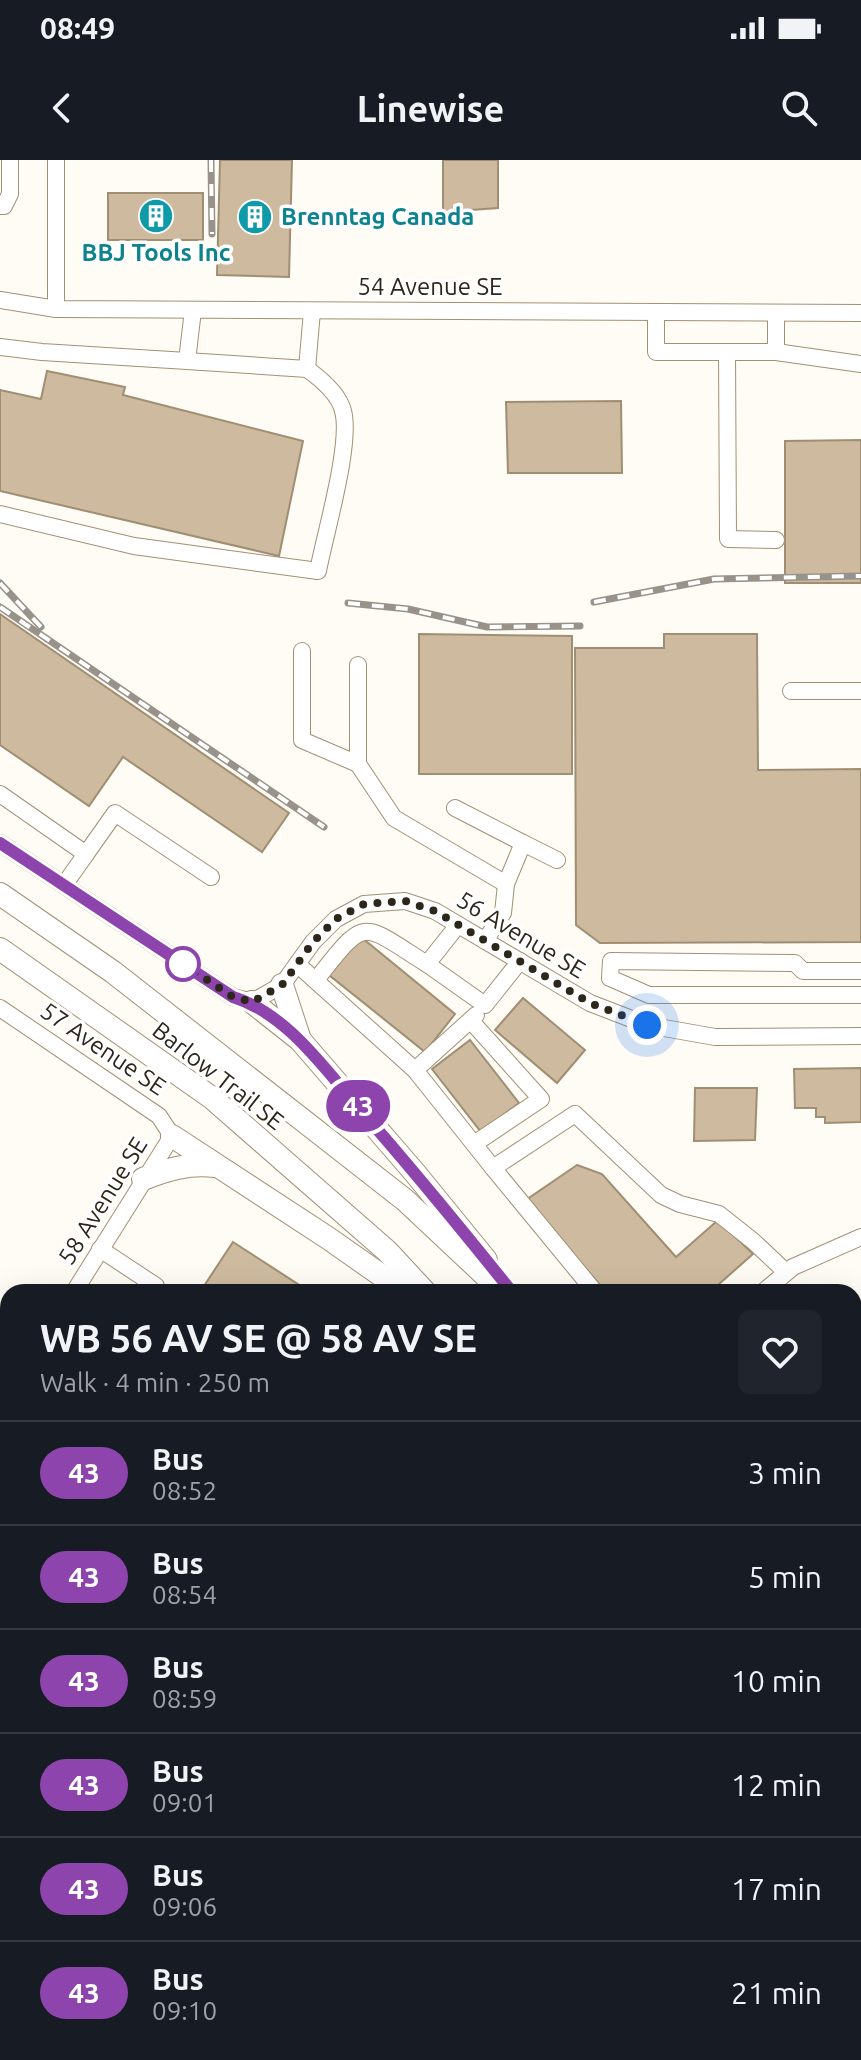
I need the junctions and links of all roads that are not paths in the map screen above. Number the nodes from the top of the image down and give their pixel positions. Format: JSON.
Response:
{"nodes":[{"id":1,"x":10,"y":160,"type":"edge"},
{"id":2,"x":56,"y":160,"type":"edge"},
{"id":3,"x":0,"y":206,"type":"edge"},
{"id":4,"x":0,"y":300,"type":"edge"},
{"id":5,"x":56,"y":309,"type":"junction"},
{"id":6,"x":193,"y":310,"type":"junction"},
{"id":7,"x":312,"y":311,"type":"junction"},
{"id":8,"x":656,"y":312,"type":"junction"},
{"id":9,"x":776,"y":313,"type":"junction"},
{"id":10,"x":861,"y":313,"type":"edge"},
{"id":11,"x":0,"y":347,"type":"edge"},
{"id":12,"x":727,"y":352,"type":"junction"},
{"id":13,"x":776,"y":352,"type":"junction"},
{"id":14,"x":187,"y":361,"type":"junction"},
{"id":15,"x":861,"y":364,"type":"edge"},
{"id":16,"x":307,"y":369,"type":"junction"},
{"id":17,"x":0,"y":514,"type":"edge"},
{"id":18,"x":776,"y":540,"type":"dead end"},
{"id":19,"x":302,"y":651,"type":"dead end"},
{"id":20,"x":358,"y":665,"type":"dead end"},
{"id":21,"x":791,"y":691,"type":"dead end"},
{"id":22,"x":861,"y":691,"type":"edge"},
{"id":23,"x":358,"y":764,"type":"junction"},
{"id":24,"x":0,"y":794,"type":"edge"},
{"id":25,"x":455,"y":808,"type":"dead end"},
{"id":26,"x":0,"y":843,"type":"edge"},
{"id":27,"x":523,"y":843,"type":"junction"},
{"id":28,"x":86,"y":854,"type":"junction"},
{"id":29,"x":557,"y":860,"type":"dead end"},
{"id":30,"x":211,"y":877,"type":"dead end"},
{"id":31,"x":506,"y":884,"type":"junction"},
{"id":32,"x":64,"y":885,"type":"junction"},
{"id":33,"x":0,"y":894,"type":"edge"},
{"id":34,"x":458,"y":925,"type":"junction"},
{"id":35,"x":485,"y":941,"type":"junction"},
{"id":36,"x":0,"y":949,"type":"edge"},
{"id":37,"x":520,"y":961,"type":"junction"},
{"id":38,"x":297,"y":964,"type":"junction"},
{"id":39,"x":427,"y":964,"type":"junction"},
{"id":40,"x":861,"y":971,"type":"edge"},
{"id":41,"x":316,"y":980,"type":"junction"},
{"id":42,"x":282,"y":985,"type":"junction"},
{"id":43,"x":861,"y":995,"type":"edge"},
{"id":44,"x":252,"y":1002,"type":"junction"},
{"id":45,"x":485,"y":1005,"type":"junction"},
{"id":46,"x":0,"y":1008,"type":"edge"},
{"id":47,"x":471,"y":1021,"type":"junction"},
{"id":48,"x":861,"y":1036,"type":"edge"},
{"id":49,"x":300,"y":1040,"type":"junction"},
{"id":50,"x":415,"y":1070,"type":"junction"},
{"id":51,"x":172,"y":1136,"type":"junction"},
{"id":52,"x":474,"y":1144,"type":"junction"},
{"id":53,"x":217,"y":1166,"type":"junction"},
{"id":54,"x":493,"y":1168,"type":"junction"},
{"id":55,"x":143,"y":1179,"type":"junction"},
{"id":56,"x":861,"y":1237,"type":"edge"},
{"id":57,"x":100,"y":1249,"type":"junction"},
{"id":58,"x":786,"y":1272,"type":"junction"},
{"id":59,"x":79,"y":1284,"type":"edge"},
{"id":60,"x":153,"y":1284,"type":"edge"},
{"id":61,"x":394,"y":1284,"type":"edge"},
{"id":62,"x":418,"y":1284,"type":"edge"},
{"id":63,"x":494,"y":1284,"type":"edge"},
{"id":64,"x":505,"y":1284,"type":"edge"},
{"id":65,"x":588,"y":1284,"type":"edge"},
{"id":66,"x":772,"y":1284,"type":"edge"}],
"edges":[{"from":1,"to":3,"type":"street"},
{"from":2,"to":5,"type":"street"},
{"from":4,"to":5,"type":"street","name":"54 Avenue SE"},
{"from":5,"to":6,"type":"street","name":"54 Avenue SE"},
{"from":6,"to":7,"type":"street","name":"54 Avenue SE"},
{"from":6,"to":14,"type":"street"},
{"from":7,"to":8,"type":"street","name":"54 Avenue SE"},
{"from":7,"to":16,"type":"street"},
{"from":8,"to":9,"type":"street","name":"54 Avenue SE"},
{"from":8,"to":12,"type":"street"},
{"from":9,"to":10,"type":"street","name":"54 Avenue SE"},
{"from":9,"to":13,"type":"street"},
{"from":11,"to":14,"type":"street"},
{"from":12,"to":13,"type":"street"},
{"from":12,"to":18,"type":"street"},
{"from":13,"to":15,"type":"street"},
{"from":14,"to":16,"type":"street"},
{"from":16,"to":17,"type":"street"},
{"from":19,"to":23,"type":"street"},
{"from":20,"to":23,"type":"street"},
{"from":21,"to":22,"type":"street"},
{"from":23,"to":31,"type":"street"},
{"from":24,"to":28,"type":"street"},
{"from":25,"to":27,"type":"street"},
{"from":26,"to":32,"type":"street"},
{"from":27,"to":29,"type":"street"},
{"from":27,"to":31,"type":"street"},
{"from":28,"to":30,"type":"street"},
{"from":28,"to":32,"type":"street"},
{"from":31,"to":35,"type":"street"},
{"from":32,"to":44,"type":"street"},
{"from":33,"to":63,"type":"main road","name":"Barlow Trail SE"},
{"from":34,"to":35,"type":"street","name":"56 Avenue SE"},
{"from":34,"to":38,"type":"street","name":"56 Avenue SE"},
{"from":34,"to":39,"type":"street"},
{"from":35,"to":37,"type":"street","name":"56 Avenue SE"},
{"from":36,"to":62,"type":"main road","name":"Barlow Trail SE"},
{"from":37,"to":45,"type":"street"},
{"from":37,"to":48,"type":"street","name":"56 Avenue SE"},
{"from":38,"to":41,"type":"street"},
{"from":38,"to":42,"type":"street","name":"56 Avenue SE"},
{"from":39,"to":41,"type":"street"},
{"from":39,"to":45,"type":"street"},
{"from":40,"to":43,"type":"street"},
{"from":41,"to":50,"type":"street"},
{"from":42,"to":44,"type":"street","name":"56 Avenue SE"},
{"from":42,"to":49,"type":"main road"},
{"from":44,"to":49,"type":"main road"},
{"from":45,"to":47,"type":"street"},
{"from":46,"to":51,"type":"street","name":"57 Avenue SE"},
{"from":47,"to":50,"type":"street"},
{"from":47,"to":52,"type":"street"},
{"from":49,"to":64,"type":"main road"},
{"from":50,"to":52,"type":"street"},
{"from":51,"to":53,"type":"main road"},
{"from":51,"to":55,"type":"street","name":"58 Avenue SE"},
{"from":52,"to":54,"type":"street"},
{"from":53,"to":55,"type":"main road"},
{"from":53,"to":61,"type":"main road"},
{"from":54,"to":58,"type":"street"},
{"from":54,"to":65,"type":"street"},
{"from":55,"to":57,"type":"street","name":"58 Avenue SE"},
{"from":56,"to":58,"type":"street"},
{"from":57,"to":59,"type":"street","name":"58 Avenue SE"},
{"from":57,"to":60,"type":"street"},
{"from":58,"to":66,"type":"street"}]}
